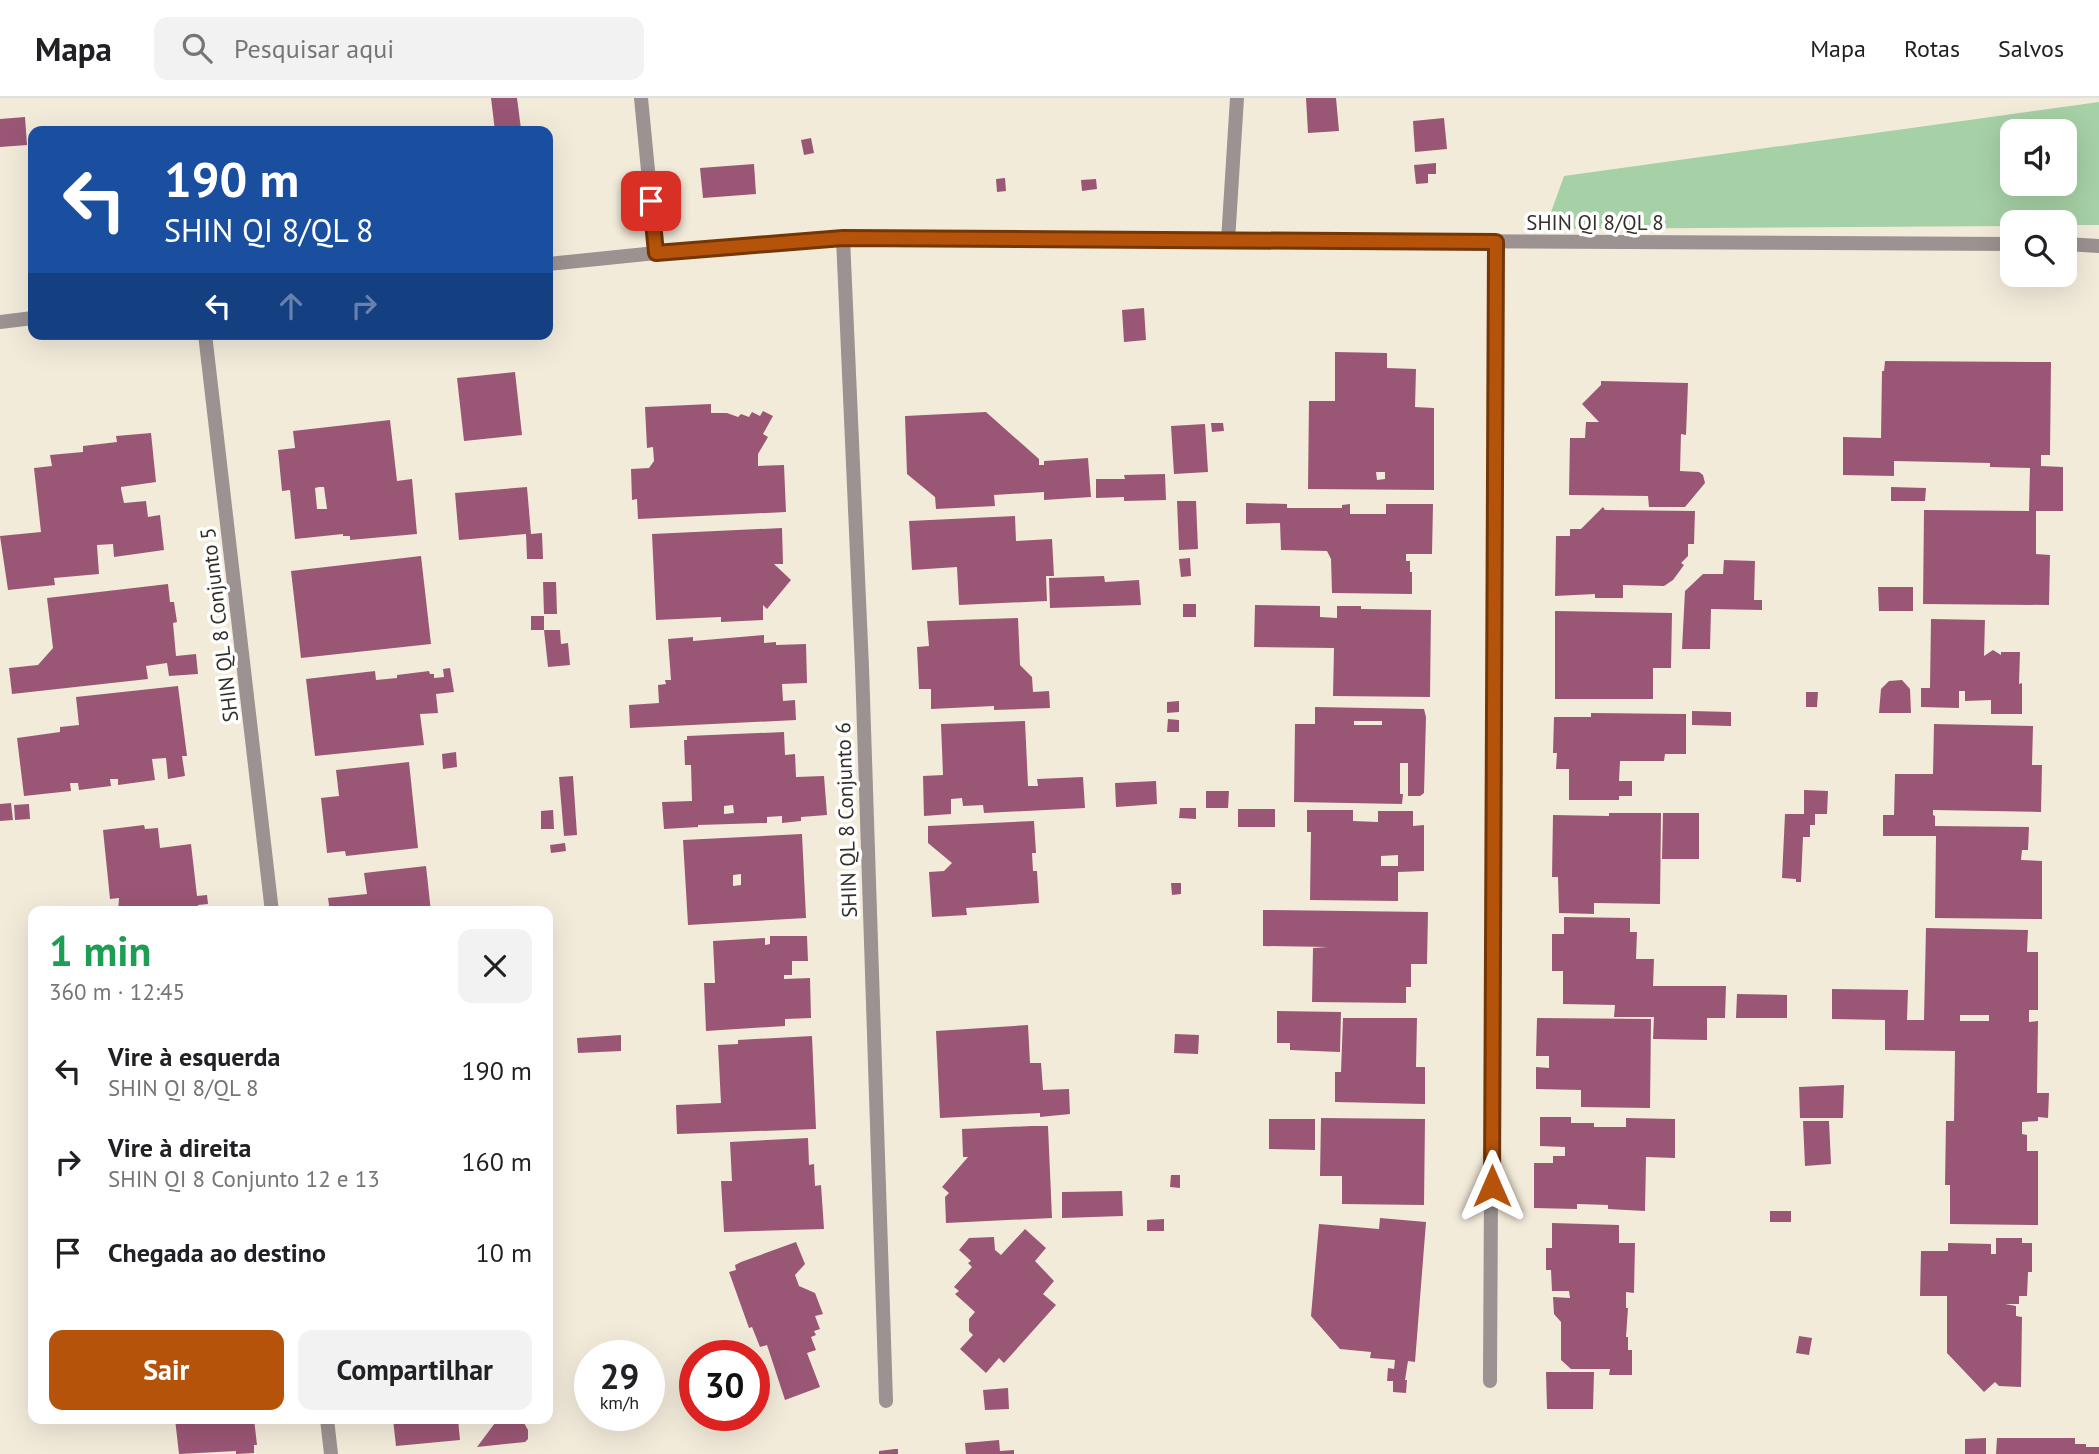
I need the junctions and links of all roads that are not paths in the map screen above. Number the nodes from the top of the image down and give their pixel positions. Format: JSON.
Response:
{"nodes":[{"id":1,"x":641,"y":98,"type":"edge"},
{"id":2,"x":1237,"y":98,"type":"edge"},
{"id":3,"x":843,"y":238,"type":"junction"},
{"id":4,"x":1228,"y":241,"type":"junction"},
{"id":5,"x":1496,"y":242,"type":"junction"},
{"id":6,"x":2000,"y":244,"type":"edge"},
{"id":7,"x":2077,"y":245,"type":"edge"},
{"id":8,"x":2099,"y":246,"type":"edge"},
{"id":9,"x":656,"y":253,"type":"junction"},
{"id":10,"x":553,"y":263,"type":"edge"},
{"id":11,"x":28,"y":319,"type":"edge"},
{"id":12,"x":0,"y":322,"type":"edge"},
{"id":13,"x":206,"y":340,"type":"edge"},
{"id":14,"x":271,"y":906,"type":"edge"},
{"id":15,"x":1490,"y":1381,"type":"dead end"},
{"id":16,"x":886,"y":1401,"type":"dead end"},
{"id":17,"x":328,"y":1424,"type":"edge"},
{"id":18,"x":331,"y":1454,"type":"edge"}],
"edges":[{"from":1,"to":9,"type":"street"},
{"from":2,"to":4,"type":"street"},
{"from":3,"to":4,"type":"street","name":"SHIN QI 8/QL 8"},
{"from":3,"to":9,"type":"street","name":"SHIN QI 8/QL 8"},
{"from":3,"to":16,"type":"street","name":"SHIN QL 8 Conjunto 6"},
{"from":4,"to":5,"type":"street","name":"SHIN QI 8/QL 8"},
{"from":5,"to":6,"type":"street","name":"SHIN QI 8/QL 8"},
{"from":5,"to":15,"type":"street"},
{"from":7,"to":8,"type":"street"},
{"from":9,"to":10,"type":"street","name":"SHIN QI 8/QL 8"},
{"from":11,"to":12,"type":"street"},
{"from":13,"to":14,"type":"street","name":"SHIN QL 8 Conjunto 5"},
{"from":17,"to":18,"type":"street"}]}
